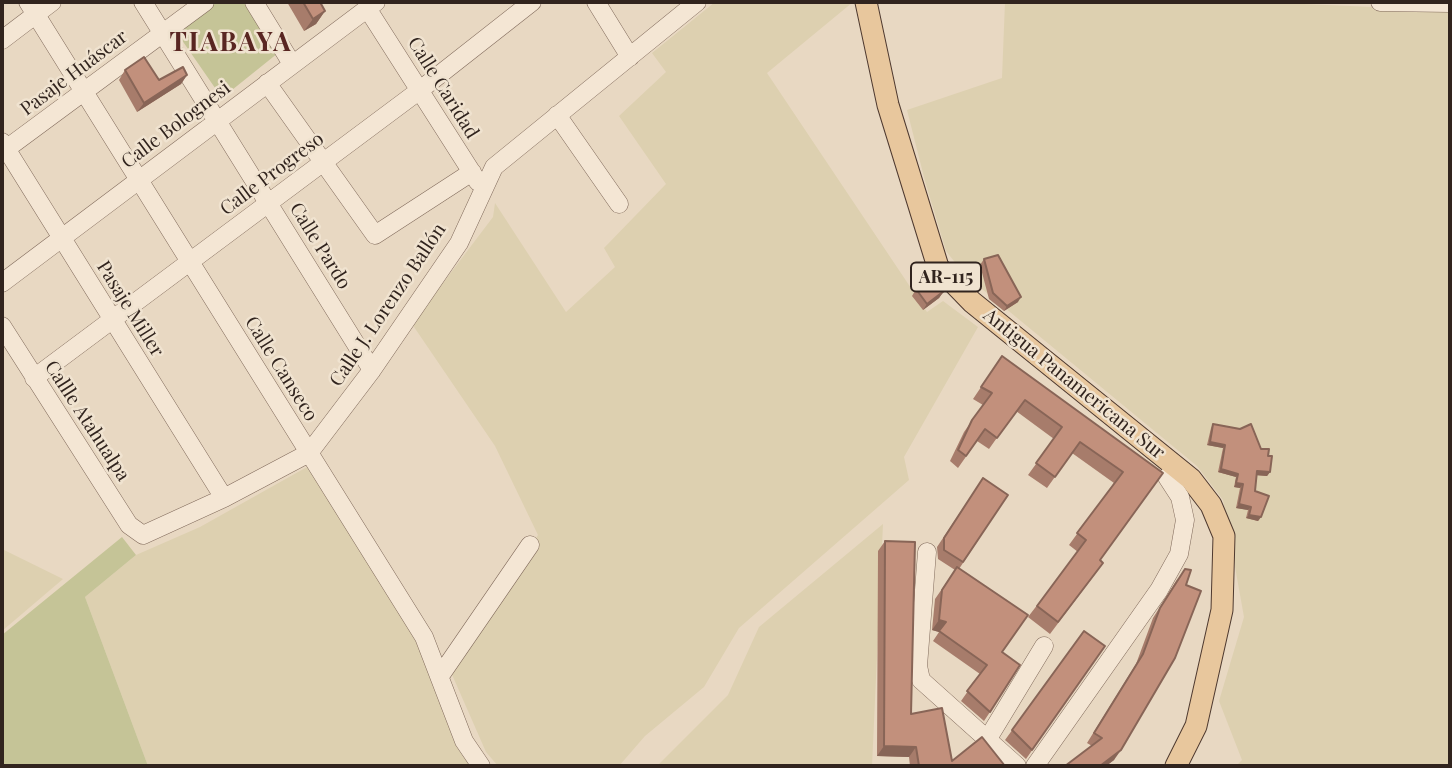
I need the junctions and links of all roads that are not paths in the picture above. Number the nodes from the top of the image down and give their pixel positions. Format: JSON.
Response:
{"nodes":[{"id":1,"x":52,"y":2,"type":"edge"},
{"id":2,"x":142,"y":2,"type":"edge"},
{"id":3,"x":205,"y":2,"type":"edge"},
{"id":4,"x":254,"y":2,"type":"edge"},
{"id":5,"x":532,"y":2,"type":"edge"},
{"id":6,"x":596,"y":2,"type":"edge"},
{"id":7,"x":697,"y":2,"type":"edge"},
{"id":8,"x":866,"y":2,"type":"edge"},
{"id":9,"x":1384,"y":2,"type":"edge"},
{"id":10,"x":1450,"y":3,"type":"edge"},
{"id":11,"x":372,"y":5,"type":"edge"},
{"id":12,"x":32,"y":8,"type":"edge"},
{"id":13,"x":162,"y":33,"type":"junction"},
{"id":14,"x":2,"y":40,"type":"edge"},
{"id":15,"x":630,"y":57,"type":"junction"},
{"id":16,"x":292,"y":64,"type":"junction"},
{"id":17,"x":267,"y":83,"type":"junction"},
{"id":18,"x":420,"y":90,"type":"junction"},
{"id":19,"x":84,"y":92,"type":"junction"},
{"id":20,"x":557,"y":116,"type":"junction"},
{"id":21,"x":217,"y":121,"type":"junction"},
{"id":22,"x":3,"y":148,"type":"edge"},
{"id":23,"x":323,"y":162,"type":"junction"},
{"id":24,"x":472,"y":172,"type":"junction"},
{"id":25,"x":138,"y":180,"type":"junction"},
{"id":26,"x":483,"y":190,"type":"junction"},
{"id":27,"x":268,"y":203,"type":"junction"},
{"id":28,"x":619,"y":204,"type":"dead end"},
{"id":29,"x":61,"y":238,"type":"junction"},
{"id":30,"x":190,"y":262,"type":"junction"},
{"id":31,"x":2,"y":283,"type":"edge"},
{"id":32,"x":112,"y":319,"type":"junction"},
{"id":33,"x":2,"y":326,"type":"edge"},
{"id":34,"x":372,"y":370,"type":"junction"},
{"id":35,"x":34,"y":378,"type":"junction"},
{"id":36,"x":309,"y":453,"type":"junction"},
{"id":37,"x":1167,"y":477,"type":"dead end"},
{"id":38,"x":223,"y":498,"type":"junction"},
{"id":39,"x":143,"y":535,"type":"joint"},
{"id":40,"x":530,"y":545,"type":"dead end"},
{"id":41,"x":927,"y":552,"type":"dead end"},
{"id":42,"x":1044,"y":646,"type":"dead end"},
{"id":43,"x":440,"y":676,"type":"junction"},
{"id":44,"x":987,"y":740,"type":"junction"},
{"id":45,"x":481,"y":766,"type":"edge"},
{"id":46,"x":1017,"y":766,"type":"edge"},
{"id":47,"x":1035,"y":766,"type":"edge"},
{"id":48,"x":1175,"y":766,"type":"edge"}],
"edges":[{"from":1,"to":12,"type":"street"},
{"from":2,"to":13,"type":"street","name":"Calle Pardo"},
{"from":3,"to":13,"type":"street","name":"Pasaje Huáscar"},
{"from":4,"to":16,"type":"street"},
{"from":5,"to":18,"type":"street","name":"Calle Progreso"},
{"from":6,"to":15,"type":"street"},
{"from":7,"to":15,"type":"street","name":"Calle J. Lorenzo Ballón"},
{"from":8,"to":48,"type":"main road","name":"Antigua Panamericana Sur","number":"AR-115"},
{"from":9,"to":10,"type":"street"},
{"from":11,"to":16,"type":"street","name":"Calle Bolognesi"},
{"from":11,"to":18,"type":"street","name":"Calle Caridad"},
{"from":12,"to":14,"type":"street"},
{"from":12,"to":19,"type":"street","name":"Calle Canseco"},
{"from":13,"to":19,"type":"street","name":"Pasaje Huáscar"},
{"from":13,"to":21,"type":"street","name":"Calle Pardo"},
{"from":15,"to":20,"type":"street","name":"Calle J. Lorenzo Ballón"},
{"from":16,"to":17,"type":"street","name":"Calle Bolognesi"},
{"from":17,"to":21,"type":"street","name":"Calle Bolognesi"},
{"from":17,"to":23,"type":"street"},
{"from":18,"to":23,"type":"street","name":"Calle Progreso"},
{"from":18,"to":24,"type":"street","name":"Calle Caridad"},
{"from":19,"to":22,"type":"street","name":"Pasaje Huáscar"},
{"from":19,"to":25,"type":"street","name":"Calle Canseco"},
{"from":20,"to":26,"type":"street","name":"Calle J. Lorenzo Ballón"},
{"from":20,"to":28,"type":"street"},
{"from":21,"to":25,"type":"street","name":"Calle Bolognesi"},
{"from":21,"to":27,"type":"street","name":"Calle Pardo"},
{"from":22,"to":29,"type":"street","name":"Pasaje Miller"},
{"from":23,"to":24,"type":"street"},
{"from":23,"to":27,"type":"street","name":"Calle Progreso"},
{"from":24,"to":26,"type":"street","name":"Calle Caridad"},
{"from":25,"to":29,"type":"street","name":"Calle Bolognesi"},
{"from":25,"to":30,"type":"street","name":"Calle Canseco"},
{"from":26,"to":34,"type":"street","name":"Calle J. Lorenzo Ballón"},
{"from":27,"to":30,"type":"street","name":"Calle Progreso"},
{"from":27,"to":34,"type":"street","name":"Calle Pardo"},
{"from":29,"to":31,"type":"street","name":"Calle Bolognesi"},
{"from":29,"to":32,"type":"street","name":"Pasaje Miller"},
{"from":30,"to":32,"type":"street","name":"Calle Progreso"},
{"from":30,"to":36,"type":"street","name":"Calle Canseco"},
{"from":32,"to":35,"type":"street","name":"Calle Progreso"},
{"from":32,"to":38,"type":"street","name":"Pasaje Miller"},
{"from":33,"to":35,"type":"street","name":"Callle Atahualpa"},
{"from":34,"to":36,"type":"street","name":"Calle J. Lorenzo Ballón"},
{"from":35,"to":39,"type":"street","name":"Callle Atahualpa"},
{"from":36,"to":38,"type":"street","name":"Calle J. Lorenzo Ballón"},
{"from":36,"to":43,"type":"street","name":"Calle Canseco"},
{"from":37,"to":47,"type":"street"},
{"from":38,"to":39,"type":"street","name":"Calle J. Lorenzo Ballón"},
{"from":40,"to":43,"type":"street"},
{"from":41,"to":44,"type":"street"},
{"from":42,"to":44,"type":"street"},
{"from":43,"to":45,"type":"street","name":"Calle Canseco"},
{"from":44,"to":46,"type":"street"}]}
